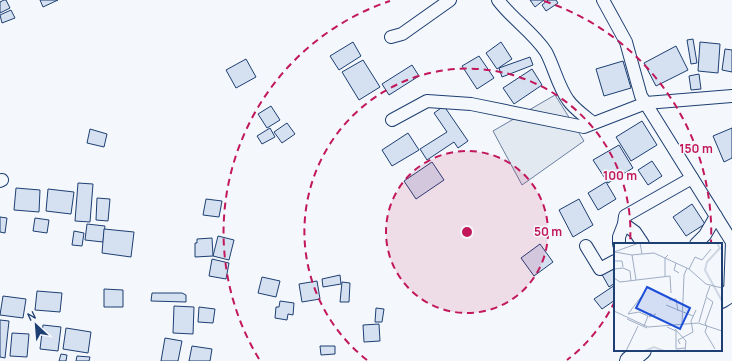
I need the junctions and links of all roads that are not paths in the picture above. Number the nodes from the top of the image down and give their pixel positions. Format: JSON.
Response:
{"nodes":[{"id":1,"x":450,"y":0,"type":"edge"},
{"id":2,"x":498,"y":0,"type":"edge"},
{"id":3,"x":604,"y":0,"type":"edge"},
{"id":4,"x":391,"y":37,"type":"dead end"},
{"id":5,"x":732,"y":96,"type":"edge"},
{"id":6,"x":646,"y":103,"type":"junction"},
{"id":7,"x":392,"y":120,"type":"dead end"},
{"id":8,"x":593,"y":124,"type":"junction"},
{"id":9,"x":692,"y":178,"type":"junction"},
{"id":10,"x":716,"y":216,"type":"junction"},
{"id":11,"x":624,"y":224,"type":"junction"},
{"id":12,"x":619,"y":243,"type":"edge"},
{"id":13,"x":641,"y":243,"type":"edge"},
{"id":14,"x":697,"y":243,"type":"edge"},
{"id":15,"x":586,"y":246,"type":"dead end"},
{"id":16,"x":614,"y":262,"type":"edge"},
{"id":17,"x":728,"y":295,"type":"edge"},
{"id":18,"x":641,"y":351,"type":"edge"},
{"id":19,"x":629,"y":361,"type":"edge"}],
"edges":[{"from":1,"to":4,"type":"street"},
{"from":2,"to":8,"type":"street"},
{"from":3,"to":6,"type":"street"},
{"from":5,"to":6,"type":"street"},
{"from":6,"to":8,"type":"street"},
{"from":6,"to":9,"type":"street"},
{"from":7,"to":8,"type":"street"},
{"from":9,"to":10,"type":"street"},
{"from":9,"to":11,"type":"street"},
{"from":10,"to":14,"type":"street"},
{"from":10,"to":17,"type":"street"},
{"from":11,"to":12,"type":"street"},
{"from":11,"to":13,"type":"street"},
{"from":15,"to":16,"type":"street"},
{"from":18,"to":19,"type":"highway"}]}
